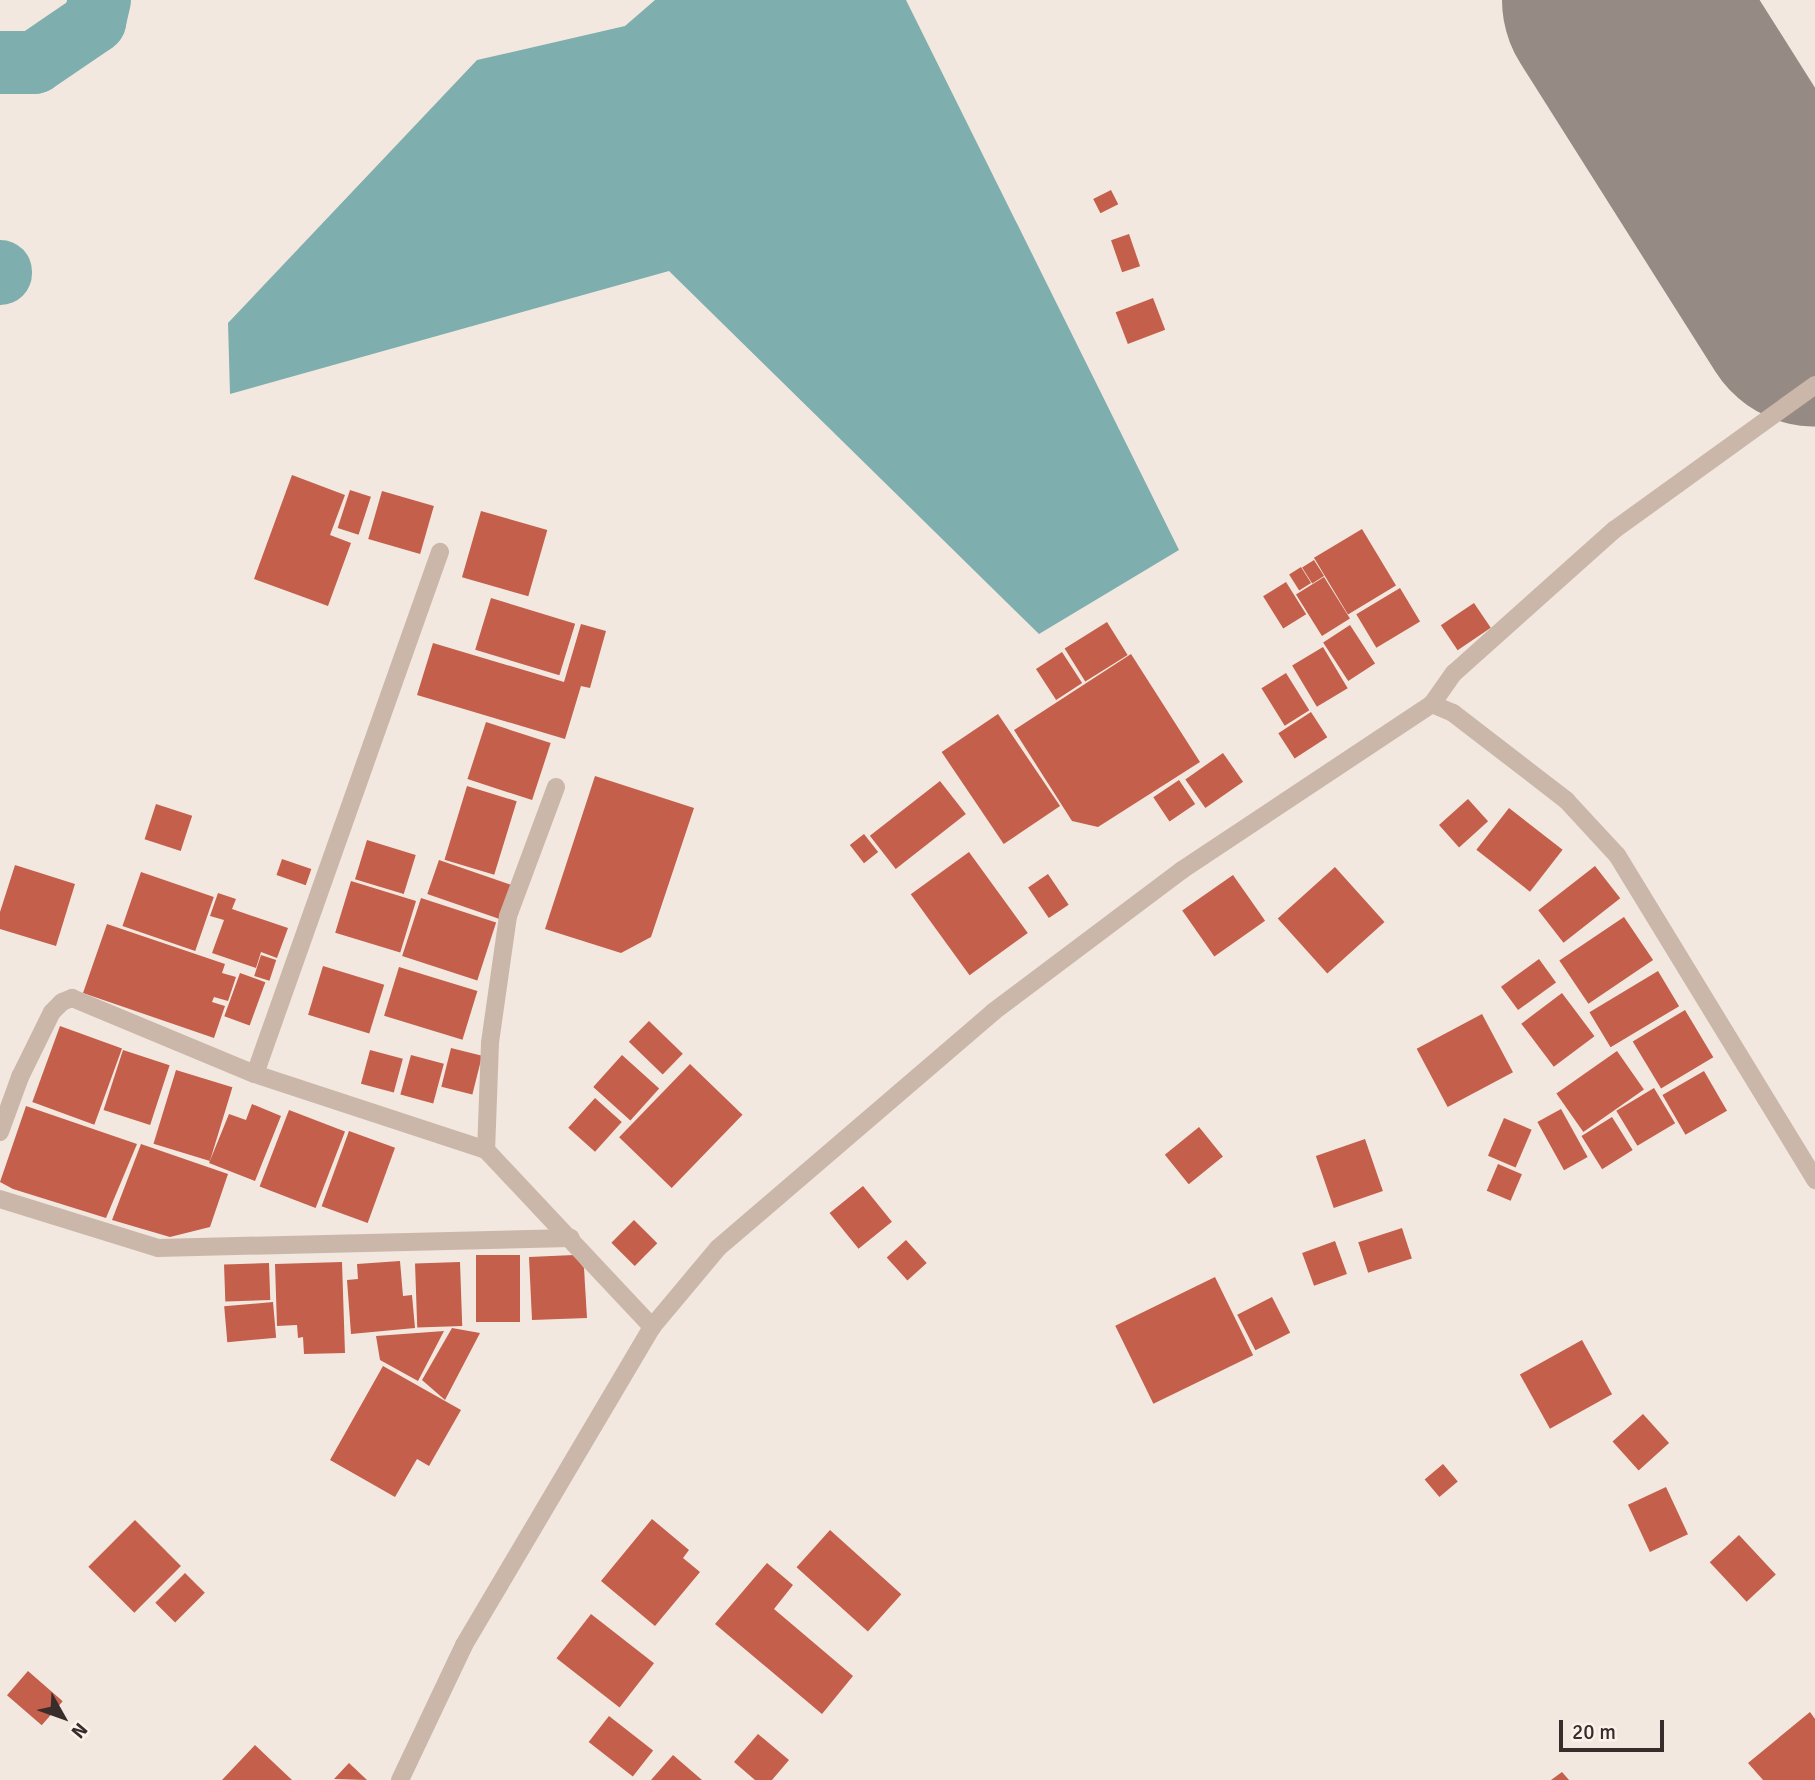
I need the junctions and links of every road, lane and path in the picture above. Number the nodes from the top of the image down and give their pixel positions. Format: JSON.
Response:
{"nodes":[{"id":1,"x":1815,"y":385,"type":"edge"},
{"id":2,"x":440,"y":552,"type":"dead end"},
{"id":3,"x":1432,"y":704,"type":"junction"},
{"id":4,"x":556,"y":787,"type":"dead end"},
{"id":5,"x":256,"y":1074,"type":"junction"},
{"id":6,"x":0,"y":1132,"type":"edge"},
{"id":7,"x":486,"y":1150,"type":"junction"},
{"id":8,"x":1815,"y":1180,"type":"edge"},
{"id":9,"x":0,"y":1199,"type":"edge"},
{"id":10,"x":571,"y":1238,"type":"junction"},
{"id":11,"x":652,"y":1328,"type":"junction"},
{"id":12,"x":400,"y":1780,"type":"edge"}],
"edges":[{"from":1,"to":3,"type":"street"},
{"from":2,"to":5,"type":"street"},
{"from":3,"to":8,"type":"street"},
{"from":3,"to":11,"type":"street"},
{"from":4,"to":7,"type":"street"},
{"from":5,"to":6,"type":"street"},
{"from":5,"to":7,"type":"street"},
{"from":7,"to":10,"type":"street"},
{"from":9,"to":10,"type":"street"},
{"from":10,"to":11,"type":"street"},
{"from":11,"to":12,"type":"street"}]}
